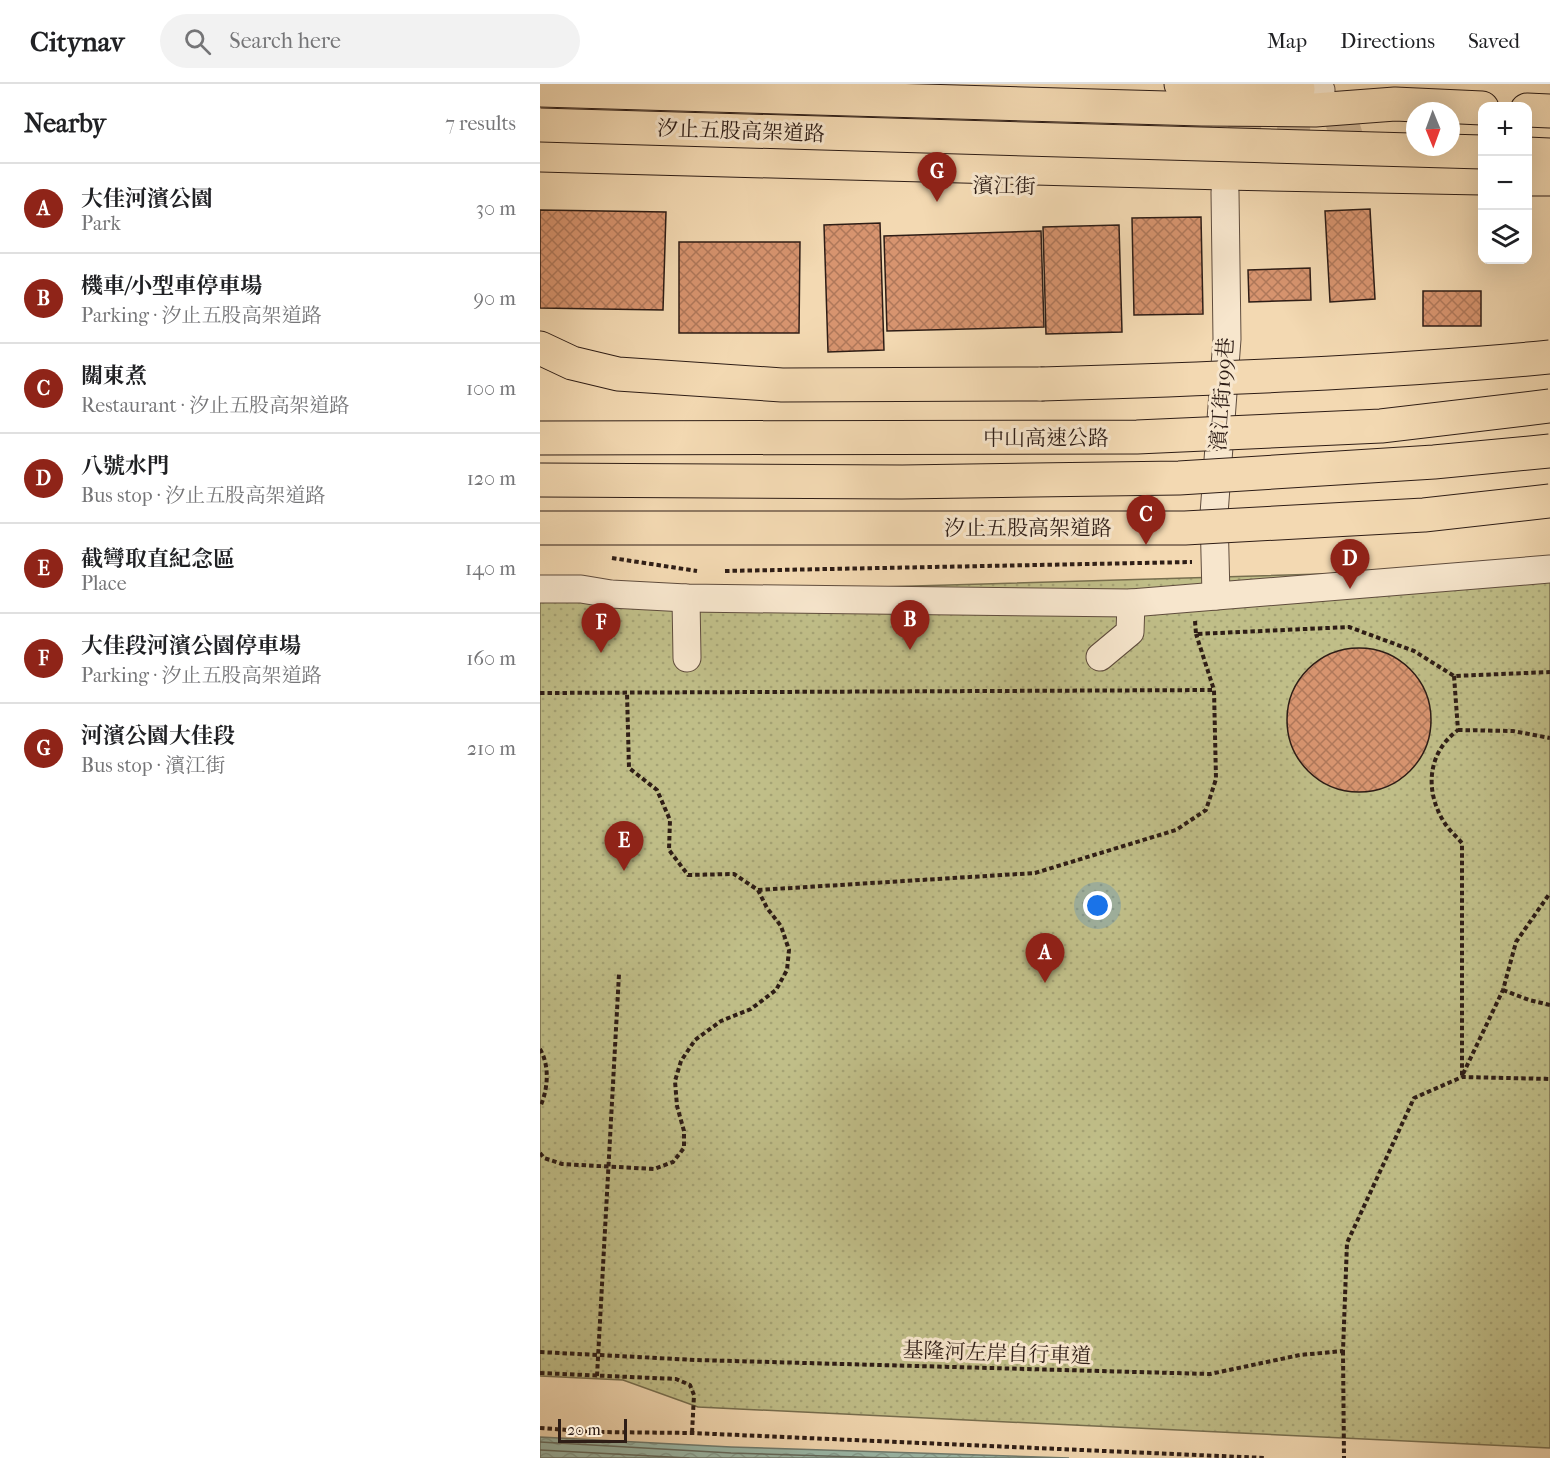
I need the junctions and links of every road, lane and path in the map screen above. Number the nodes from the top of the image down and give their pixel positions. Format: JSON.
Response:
{"nodes":[{"id":1,"x":1181,"y":84,"type":"edge"},
{"id":2,"x":1319,"y":87,"type":"edge"},
{"id":3,"x":540,"y":90,"type":"edge"},
{"id":4,"x":1395,"y":104,"type":"junction"},
{"id":5,"x":1478,"y":108,"type":"edge"},
{"id":6,"x":1532,"y":110,"type":"edge"},
{"id":7,"x":1550,"y":111,"type":"edge"},
{"id":8,"x":540,"y":125,"type":"edge"},
{"id":9,"x":1478,"y":152,"type":"edge"},
{"id":10,"x":1532,"y":154,"type":"edge"},
{"id":11,"x":540,"y":155,"type":"edge"},
{"id":12,"x":1550,"y":155,"type":"edge"},
{"id":13,"x":540,"y":174,"type":"edge"},
{"id":14,"x":1322,"y":175,"type":"junction"},
{"id":15,"x":1478,"y":178,"type":"edge"},
{"id":16,"x":1532,"y":179,"type":"edge"},
{"id":17,"x":1550,"y":179,"type":"edge"},
{"id":18,"x":1225,"y":192,"type":"junction"},
{"id":19,"x":540,"y":348,"type":"edge"},
{"id":20,"x":1550,"y":357,"type":"edge"},
{"id":21,"x":1550,"y":406,"type":"edge"},
{"id":22,"x":540,"y":438,"type":"edge"},
{"id":23,"x":1550,"y":451,"type":"edge"},
{"id":24,"x":540,"y":480,"type":"edge"},
{"id":25,"x":1550,"y":501,"type":"edge"},
{"id":26,"x":540,"y":528,"type":"edge"},
{"id":27,"x":1550,"y":569,"type":"edge"},
{"id":28,"x":540,"y":589,"type":"edge"},
{"id":29,"x":1206,"y":597,"type":"junction"},
{"id":30,"x":686,"y":598,"type":"junction"},
{"id":31,"x":1131,"y":603,"type":"junction"},
{"id":32,"x":1196,"y":634,"type":"junction"},
{"id":33,"x":1100,"y":657,"type":"dead end"},
{"id":34,"x":687,"y":658,"type":"dead end"},
{"id":35,"x":1550,"y":672,"type":"edge"},
{"id":36,"x":1454,"y":676,"type":"junction"},
{"id":37,"x":1214,"y":690,"type":"junction"},
{"id":38,"x":540,"y":693,"type":"edge"},
{"id":39,"x":627,"y":693,"type":"junction"},
{"id":40,"x":1458,"y":730,"type":"junction"},
{"id":41,"x":1550,"y":738,"type":"edge"},
{"id":42,"x":758,"y":890,"type":"junction"},
{"id":43,"x":1550,"y":893,"type":"edge"},
{"id":44,"x":619,"y":974,"type":"dead end"},
{"id":45,"x":1503,"y":990,"type":"junction"},
{"id":46,"x":1550,"y":1005,"type":"edge"},
{"id":47,"x":540,"y":1049,"type":"edge"},
{"id":48,"x":1462,"y":1077,"type":"junction"},
{"id":49,"x":1550,"y":1079,"type":"edge"},
{"id":50,"x":540,"y":1107,"type":"edge"},
{"id":51,"x":540,"y":1153,"type":"edge"},
{"id":52,"x":608,"y":1167,"type":"junction"},
{"id":53,"x":1343,"y":1351,"type":"junction"},
{"id":54,"x":540,"y":1352,"type":"edge"},
{"id":55,"x":598,"y":1355,"type":"junction"},
{"id":56,"x":540,"y":1373,"type":"edge"},
{"id":57,"x":597,"y":1376,"type":"junction"},
{"id":58,"x":540,"y":1428,"type":"edge"},
{"id":59,"x":692,"y":1433,"type":"junction"},
{"id":60,"x":1264,"y":1458,"type":"edge"},
{"id":61,"x":1344,"y":1458,"type":"edge"}],
"edges":[{"from":1,"to":2,"type":"main road"},
{"from":2,"to":4,"type":"main road"},
{"from":3,"to":4,"type":"main road"},
{"from":4,"to":5,"type":"main road"},
{"from":6,"to":7,"type":"main road"},
{"from":8,"to":9,"type":"main road","name":"汐止五股高架道路","bridge":true},
{"from":10,"to":12,"type":"main road"},
{"from":11,"to":14,"type":"main road","name":"濱江街"},
{"from":13,"to":18,"type":"main road","name":"濱江街"},
{"from":14,"to":15,"type":"main road","name":"濱江街"},
{"from":14,"to":18,"type":"main road","name":"濱江街"},
{"from":16,"to":17,"type":"main road"},
{"from":18,"to":29,"type":"lane","name":"濱江街199巷"},
{"from":19,"to":20,"type":"main road","bridge":true},
{"from":21,"to":22,"type":"main road","name":"中山高速公路","bridge":true},
{"from":23,"to":24,"type":"main road","name":"中山高速公路","bridge":true},
{"from":25,"to":26,"type":"main road","name":"汐止五股高架道路","bridge":true},
{"from":27,"to":29,"type":"lane"},
{"from":28,"to":30,"type":"lane"},
{"from":29,"to":31,"type":"lane"},
{"from":29,"to":32,"type":"path"},
{"from":30,"to":31,"type":"lane"},
{"from":30,"to":34,"type":"lane"},
{"from":31,"to":33,"type":"lane"},
{"from":32,"to":36,"type":"path"},
{"from":32,"to":37,"type":"path"},
{"from":35,"to":36,"type":"path"},
{"from":36,"to":40,"type":"path"},
{"from":37,"to":39,"type":"path"},
{"from":37,"to":42,"type":"path"},
{"from":38,"to":39,"type":"path"},
{"from":39,"to":42,"type":"path"},
{"from":40,"to":41,"type":"path"},
{"from":40,"to":48,"type":"path"},
{"from":42,"to":52,"type":"path"},
{"from":43,"to":45,"type":"path"},
{"from":44,"to":52,"type":"path"},
{"from":45,"to":46,"type":"path"},
{"from":45,"to":48,"type":"path"},
{"from":47,"to":50,"type":"path"},
{"from":48,"to":49,"type":"path"},
{"from":48,"to":53,"type":"path"},
{"from":51,"to":52,"type":"path"},
{"from":52,"to":55,"type":"path"},
{"from":53,"to":55,"type":"path","name":"基隆河左岸自行車道"},
{"from":53,"to":61,"type":"path"},
{"from":54,"to":55,"type":"path","name":"基隆河左岸自行車道"},
{"from":55,"to":57,"type":"path"},
{"from":56,"to":57,"type":"path"},
{"from":57,"to":59,"type":"path"},
{"from":58,"to":59,"type":"path"},
{"from":59,"to":60,"type":"path"}]}
